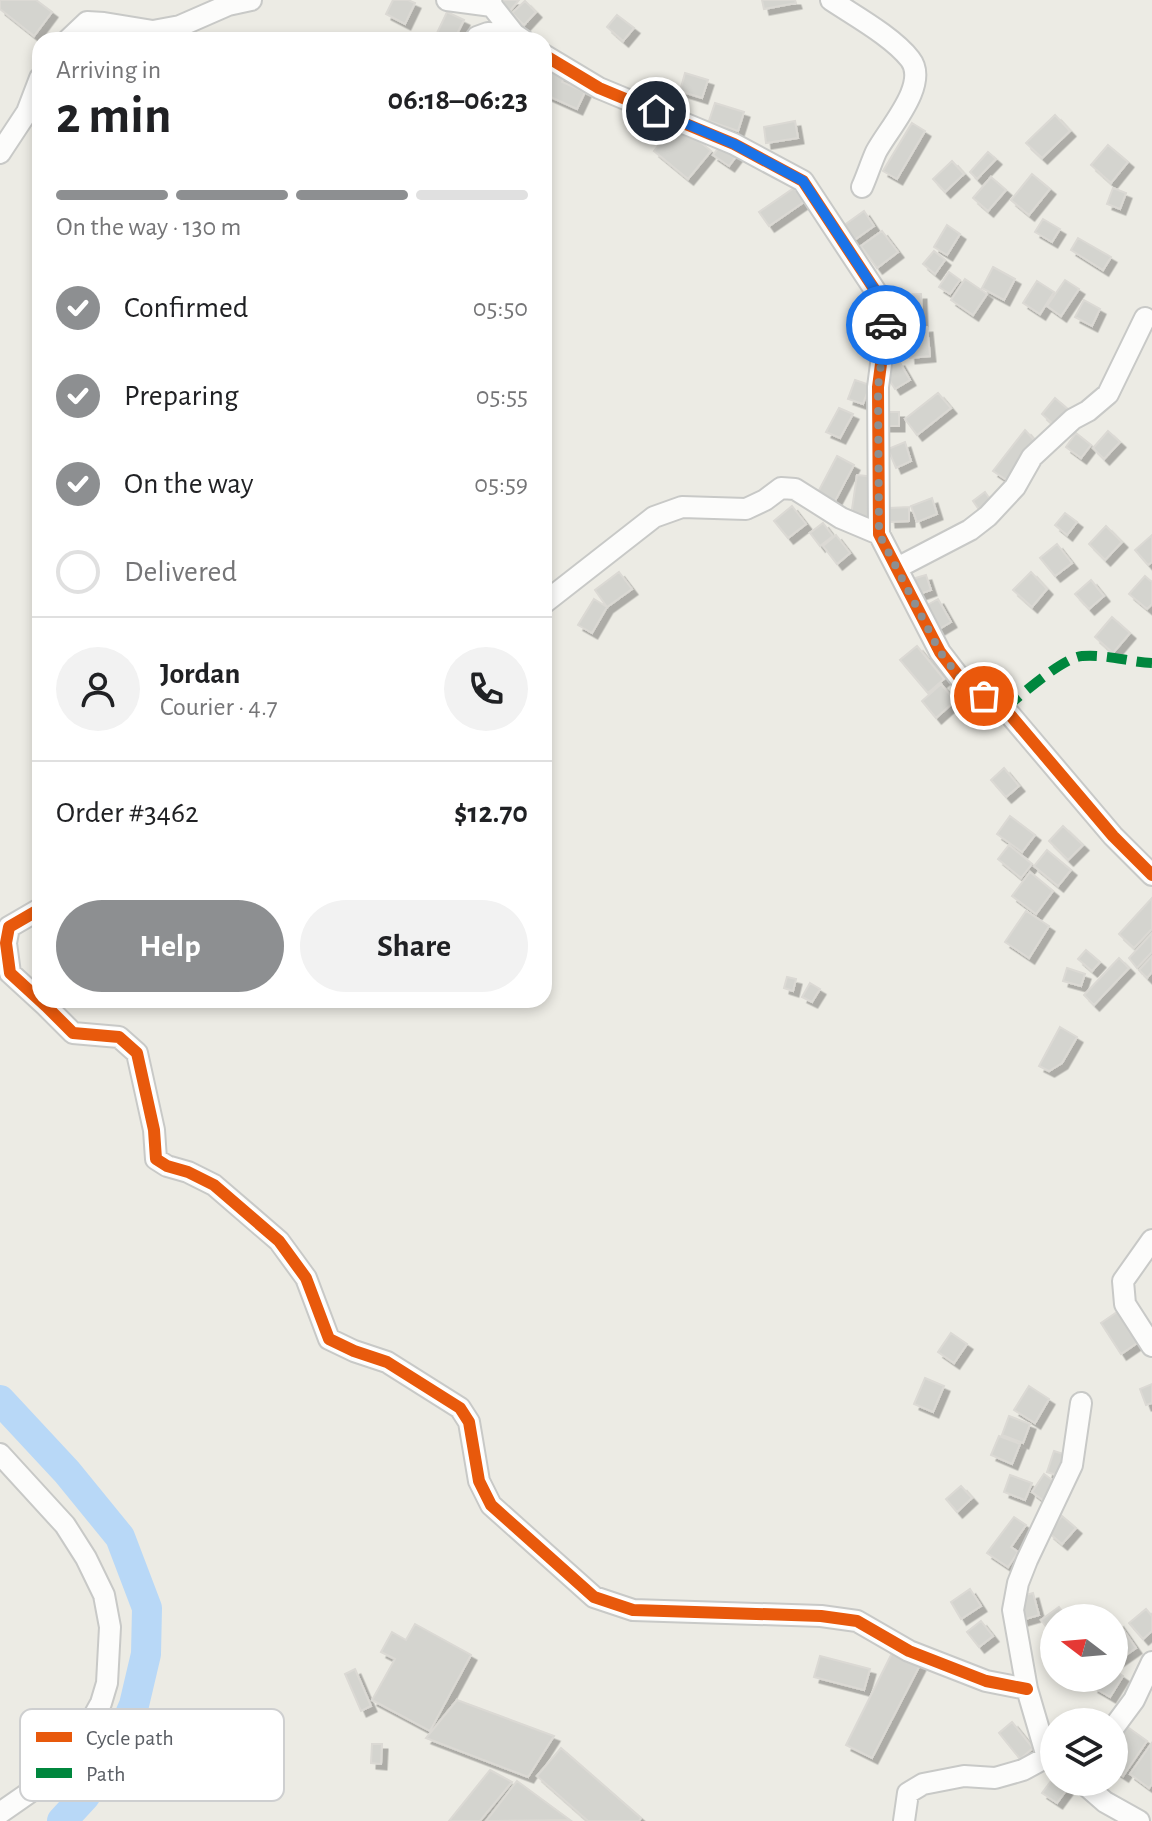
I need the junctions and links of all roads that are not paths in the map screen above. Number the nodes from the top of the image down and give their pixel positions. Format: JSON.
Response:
{"nodes":[{"id":1,"x":251,"y":0,"type":"edge"},
{"id":2,"x":447,"y":0,"type":"edge"},
{"id":3,"x":831,"y":0,"type":"edge"},
{"id":4,"x":491,"y":3,"type":"edge"},
{"id":5,"x":76,"y":32,"type":"edge"},
{"id":6,"x":514,"y":32,"type":"edge"},
{"id":7,"x":552,"y":60,"type":"edge"},
{"id":8,"x":32,"y":99,"type":"edge"},
{"id":9,"x":0,"y":153,"type":"edge"},
{"id":10,"x":862,"y":187,"type":"dead end"},
{"id":11,"x":1145,"y":318,"type":"dead end"},
{"id":12,"x":879,"y":534,"type":"junction"},
{"id":13,"x":897,"y":568,"type":"junction"},
{"id":14,"x":552,"y":597,"type":"edge"},
{"id":15,"x":1152,"y":875,"type":"edge"},
{"id":16,"x":32,"y":914,"type":"edge"},
{"id":17,"x":32,"y":994,"type":"edge"},
{"id":18,"x":47,"y":1008,"type":"edge"},
{"id":19,"x":1152,"y":1240,"type":"edge"},
{"id":20,"x":1152,"y":1346,"type":"edge"},
{"id":21,"x":1081,"y":1403,"type":"dead end"},
{"id":22,"x":0,"y":1454,"type":"edge"},
{"id":23,"x":1152,"y":1662,"type":"edge"},
{"id":24,"x":1027,"y":1689,"type":"junction"},
{"id":25,"x":1128,"y":1708,"type":"edge"},
{"id":26,"x":98,"y":1709,"type":"edge"},
{"id":27,"x":1040,"y":1728,"type":"edge"},
{"id":28,"x":1040,"y":1762,"type":"edge"},
{"id":29,"x":1098,"y":1796,"type":"edge"},
{"id":30,"x":20,"y":1799,"type":"edge"},
{"id":31,"x":0,"y":1813,"type":"edge"},
{"id":32,"x":904,"y":1821,"type":"edge"},
{"id":33,"x":1139,"y":1821,"type":"edge"}],
"edges":[{"from":1,"to":5,"type":"street"},
{"from":2,"to":4,"type":"street"},
{"from":3,"to":10,"type":"street"},
{"from":4,"to":6,"type":"street"},
{"from":7,"to":12,"type":"street"},
{"from":8,"to":9,"type":"street"},
{"from":11,"to":13,"type":"street"},
{"from":12,"to":13,"type":"street"},
{"from":12,"to":14,"type":"street"},
{"from":13,"to":15,"type":"street"},
{"from":16,"to":17,"type":"street"},
{"from":18,"to":24,"type":"street"},
{"from":19,"to":20,"type":"street"},
{"from":21,"to":24,"type":"street"},
{"from":22,"to":26,"type":"street"},
{"from":23,"to":25,"type":"street"},
{"from":24,"to":27,"type":"street"},
{"from":28,"to":32,"type":"street"},
{"from":29,"to":33,"type":"street"},
{"from":30,"to":31,"type":"street"}]}
